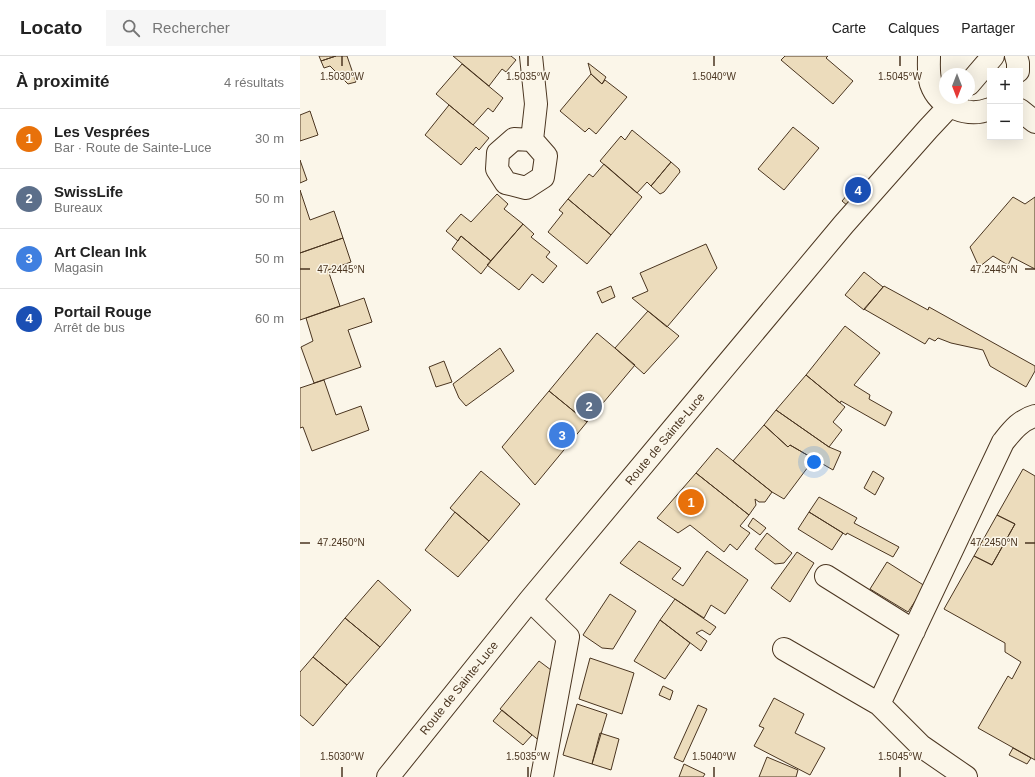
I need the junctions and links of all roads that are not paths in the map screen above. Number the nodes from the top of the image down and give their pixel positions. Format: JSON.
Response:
{"nodes":[{"id":1,"x":531,"y":56,"type":"edge"},
{"id":2,"x":930,"y":56,"type":"edge"},
{"id":3,"x":993,"y":56,"type":"edge"},
{"id":4,"x":1016,"y":56,"type":"edge"},
{"id":5,"x":1018,"y":68,"type":"edge"},
{"id":6,"x":975,"y":77,"type":"edge"},
{"id":7,"x":939,"y":97,"type":"edge"},
{"id":8,"x":951,"y":104,"type":"edge"},
{"id":9,"x":955,"y":104,"type":"edge"},
{"id":10,"x":987,"y":111,"type":"edge"},
{"id":11,"x":1023,"y":112,"type":"edge"},
{"id":12,"x":1035,"y":122,"type":"edge"},
{"id":13,"x":532,"y":140,"type":"dead end"},
{"id":14,"x":1035,"y":416,"type":"edge"},
{"id":15,"x":826,"y":576,"type":"dead end"},
{"id":16,"x":530,"y":600,"type":"junction"},
{"id":17,"x":914,"y":631,"type":"junction"},
{"id":18,"x":784,"y":648,"type":"dead end"},
{"id":19,"x":879,"y":704,"type":"junction"},
{"id":20,"x":388,"y":777,"type":"edge"},
{"id":21,"x":542,"y":777,"type":"edge"},
{"id":22,"x":966,"y":777,"type":"edge"}],
"edges":[{"from":1,"to":13,"type":"street"},
{"from":2,"to":7,"type":"street"},
{"from":3,"to":6,"type":"street"},
{"from":4,"to":5,"type":"street"},
{"from":8,"to":16,"type":"street","name":"Route de Sainte-Luce"},
{"from":9,"to":10,"type":"street"},
{"from":11,"to":12,"type":"street"},
{"from":14,"to":17,"type":"street"},
{"from":15,"to":17,"type":"street"},
{"from":16,"to":20,"type":"street","name":"Route de Sainte-Luce"},
{"from":16,"to":21,"type":"street"},
{"from":17,"to":19,"type":"street"},
{"from":18,"to":19,"type":"street"},
{"from":19,"to":22,"type":"street"}]}
